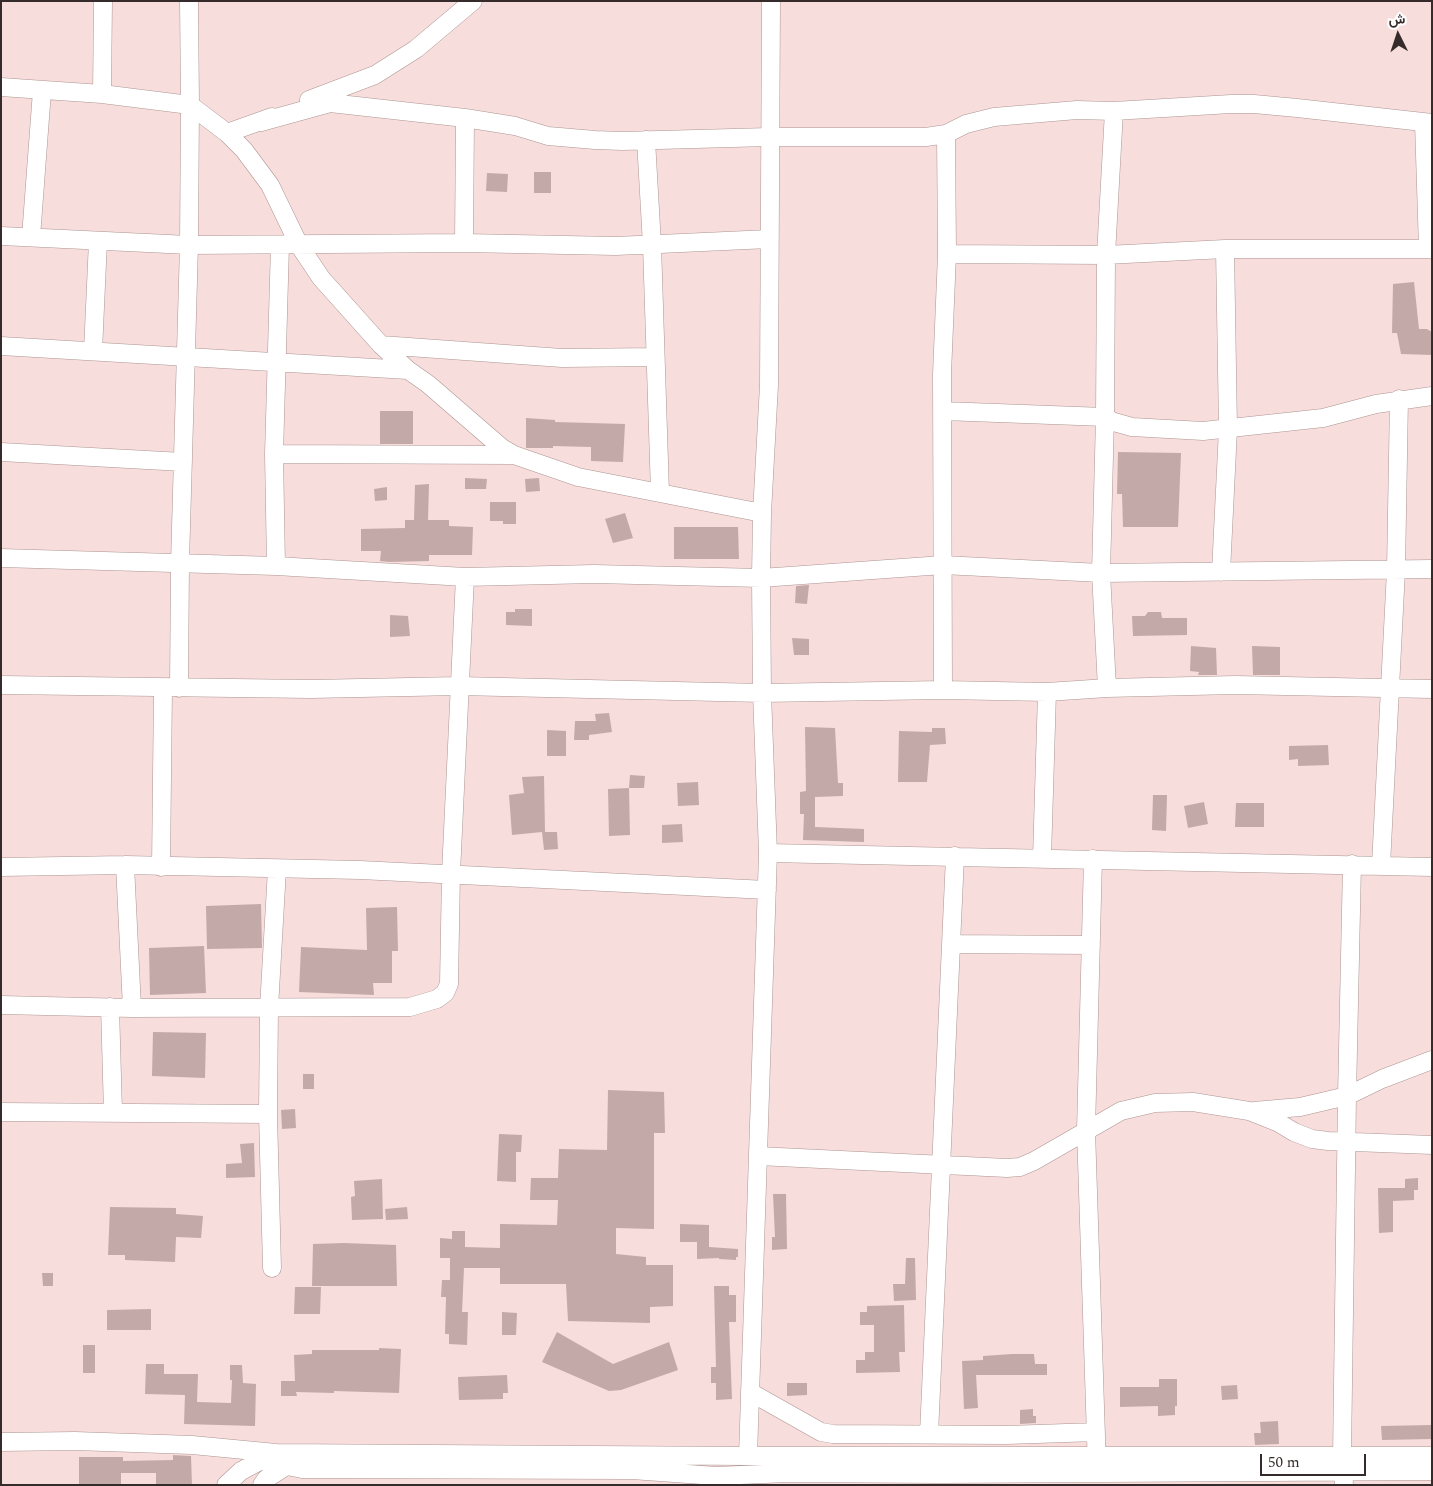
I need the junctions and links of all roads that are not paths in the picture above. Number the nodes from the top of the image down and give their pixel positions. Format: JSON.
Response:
{"nodes":[{"id":1,"x":103,"y":1,"type":"edge"},
{"id":2,"x":189,"y":1,"type":"edge"},
{"id":3,"x":473,"y":1,"type":"edge"},
{"id":4,"x":771,"y":1,"type":"edge"},
{"id":5,"x":1,"y":87,"type":"edge"},
{"id":6,"x":42,"y":91,"type":"junction"},
{"id":7,"x":102,"y":94,"type":"junction"},
{"id":8,"x":190,"y":105,"type":"junction"},
{"id":9,"x":1114,"y":111,"type":"junction"},
{"id":10,"x":465,"y":118,"type":"junction"},
{"id":11,"x":261,"y":122,"type":"junction"},
{"id":12,"x":1428,"y":123,"type":"edge"},
{"id":13,"x":228,"y":133,"type":"junction"},
{"id":14,"x":946,"y":134,"type":"junction"},
{"id":15,"x":769,"y":137,"type":"junction"},
{"id":16,"x":646,"y":140,"type":"junction"},
{"id":17,"x":1,"y":236,"type":"edge"},
{"id":18,"x":32,"y":236,"type":"junction"},
{"id":19,"x":768,"y":239,"type":"junction"},
{"id":20,"x":98,"y":241,"type":"junction"},
{"id":21,"x":464,"y":243,"type":"junction"},
{"id":22,"x":189,"y":245,"type":"junction"},
{"id":23,"x":280,"y":245,"type":"junction"},
{"id":24,"x":299,"y":245,"type":"junction"},
{"id":25,"x":652,"y":245,"type":"junction"},
{"id":26,"x":1225,"y":249,"type":"junction"},
{"id":27,"x":1430,"y":249,"type":"edge"},
{"id":28,"x":947,"y":254,"type":"junction"},
{"id":29,"x":1106,"y":255,"type":"junction"},
{"id":30,"x":381,"y":345,"type":"junction"},
{"id":31,"x":1,"y":346,"type":"edge"},
{"id":32,"x":93,"y":351,"type":"junction"},
{"id":33,"x":187,"y":357,"type":"junction"},
{"id":34,"x":655,"y":357,"type":"junction"},
{"id":35,"x":277,"y":362,"type":"junction"},
{"id":36,"x":408,"y":370,"type":"junction"},
{"id":37,"x":1432,"y":396,"type":"edge"},
{"id":38,"x":1399,"y":399,"type":"junction"},
{"id":39,"x":943,"y":411,"type":"junction"},
{"id":40,"x":1105,"y":417,"type":"junction"},
{"id":41,"x":1228,"y":429,"type":"junction"},
{"id":42,"x":1,"y":452,"type":"edge"},
{"id":43,"x":274,"y":454,"type":"junction"},
{"id":44,"x":514,"y":455,"type":"junction"},
{"id":45,"x":183,"y":462,"type":"junction"},
{"id":46,"x":660,"y":493,"type":"junction"},
{"id":47,"x":762,"y":513,"type":"junction"},
{"id":48,"x":1,"y":558,"type":"edge"},
{"id":49,"x":180,"y":563,"type":"junction"},
{"id":50,"x":943,"y":565,"type":"junction"},
{"id":51,"x":276,"y":566,"type":"junction"},
{"id":52,"x":1432,"y":568,"type":"edge"},
{"id":53,"x":1396,"y":570,"type":"junction"},
{"id":54,"x":1221,"y":572,"type":"junction"},
{"id":55,"x":1100,"y":573,"type":"junction"},
{"id":56,"x":465,"y":577,"type":"junction"},
{"id":57,"x":761,"y":578,"type":"junction"},
{"id":58,"x":1,"y":685,"type":"edge"},
{"id":59,"x":459,"y":686,"type":"junction"},
{"id":60,"x":171,"y":688,"type":"junction"},
{"id":61,"x":1107,"y":688,"type":"junction"},
{"id":62,"x":1389,"y":689,"type":"junction"},
{"id":63,"x":1432,"y":689,"type":"edge"},
{"id":64,"x":943,"y":690,"type":"junction"},
{"id":65,"x":762,"y":692,"type":"junction"},
{"id":66,"x":1046,"y":692,"type":"junction"},
{"id":67,"x":768,"y":853,"type":"junction"},
{"id":68,"x":955,"y":856,"type":"junction"},
{"id":69,"x":1042,"y":858,"type":"junction"},
{"id":70,"x":1093,"y":859,"type":"junction"},
{"id":71,"x":1352,"y":864,"type":"junction"},
{"id":72,"x":125,"y":865,"type":"junction"},
{"id":73,"x":1381,"y":865,"type":"junction"},
{"id":74,"x":1,"y":867,"type":"edge"},
{"id":75,"x":161,"y":867,"type":"junction"},
{"id":76,"x":1432,"y":867,"type":"edge"},
{"id":77,"x":277,"y":869,"type":"junction"},
{"id":78,"x":451,"y":874,"type":"junction"},
{"id":79,"x":767,"y":890,"type":"junction"},
{"id":80,"x":951,"y":944,"type":"junction"},
{"id":81,"x":1091,"y":945,"type":"junction"},
{"id":82,"x":1,"y":1004,"type":"edge"},
{"id":83,"x":110,"y":1008,"type":"junction"},
{"id":84,"x":132,"y":1008,"type":"junction"},
{"id":85,"x":269,"y":1008,"type":"junction"},
{"id":86,"x":1432,"y":1060,"type":"edge"},
{"id":87,"x":1347,"y":1096,"type":"junction"},
{"id":88,"x":1,"y":1112,"type":"edge"},
{"id":89,"x":113,"y":1112,"type":"junction"},
{"id":90,"x":1248,"y":1112,"type":"junction"},
{"id":91,"x":268,"y":1114,"type":"junction"},
{"id":92,"x":1086,"y":1130,"type":"junction"},
{"id":93,"x":1348,"y":1141,"type":"junction"},
{"id":94,"x":1432,"y":1145,"type":"edge"},
{"id":95,"x":758,"y":1156,"type":"junction"},
{"id":96,"x":940,"y":1165,"type":"junction"},
{"id":97,"x":272,"y":1268,"type":"dead end"},
{"id":98,"x":750,"y":1392,"type":"junction"},
{"id":99,"x":1096,"y":1432,"type":"junction"},
{"id":100,"x":895,"y":1434,"type":"junction"},
{"id":101,"x":930,"y":1434,"type":"junction"},
{"id":102,"x":1007,"y":1435,"type":"junction"},
{"id":103,"x":1,"y":1442,"type":"edge"},
{"id":104,"x":303,"y":1453,"type":"junction"},
{"id":105,"x":268,"y":1456,"type":"junction"},
{"id":106,"x":748,"y":1456,"type":"junction"},
{"id":107,"x":898,"y":1456,"type":"junction"},
{"id":108,"x":1008,"y":1456,"type":"junction"},
{"id":109,"x":1432,"y":1456,"type":"edge"},
{"id":110,"x":367,"y":1461,"type":"junction"},
{"id":111,"x":632,"y":1462,"type":"junction"},
{"id":112,"x":288,"y":1466,"type":"junction"},
{"id":113,"x":1343,"y":1471,"type":"edge"},
{"id":114,"x":1432,"y":1471,"type":"edge"},
{"id":115,"x":942,"y":1472,"type":"edge"},
{"id":116,"x":1089,"y":1472,"type":"edge"},
{"id":117,"x":485,"y":1478,"type":"edge"},
{"id":118,"x":1155,"y":1479,"type":"edge"},
{"id":119,"x":715,"y":1481,"type":"edge"},
{"id":120,"x":226,"y":1485,"type":"edge"},
{"id":121,"x":262,"y":1485,"type":"edge"}],
"edges":[{"from":1,"to":7,"type":"street"},
{"from":2,"to":8,"type":"street"},
{"from":3,"to":11,"type":"street"},
{"from":4,"to":15,"type":"street"},
{"from":5,"to":6,"type":"street"},
{"from":6,"to":7,"type":"street"},
{"from":6,"to":18,"type":"street"},
{"from":7,"to":8,"type":"street"},
{"from":8,"to":13,"type":"street"},
{"from":8,"to":22,"type":"street"},
{"from":9,"to":12,"type":"street"},
{"from":9,"to":14,"type":"street"},
{"from":9,"to":29,"type":"street"},
{"from":10,"to":11,"type":"street"},
{"from":10,"to":16,"type":"street"},
{"from":10,"to":21,"type":"street"},
{"from":11,"to":13,"type":"street"},
{"from":12,"to":27,"type":"street"},
{"from":13,"to":24,"type":"street"},
{"from":14,"to":15,"type":"street"},
{"from":14,"to":28,"type":"street"},
{"from":15,"to":16,"type":"street"},
{"from":15,"to":19,"type":"street"},
{"from":16,"to":25,"type":"street"},
{"from":17,"to":18,"type":"street"},
{"from":18,"to":20,"type":"street"},
{"from":19,"to":25,"type":"street"},
{"from":19,"to":47,"type":"street"},
{"from":20,"to":22,"type":"street"},
{"from":20,"to":32,"type":"street"},
{"from":21,"to":24,"type":"street"},
{"from":21,"to":25,"type":"street"},
{"from":22,"to":23,"type":"street"},
{"from":22,"to":33,"type":"street"},
{"from":23,"to":24,"type":"street"},
{"from":23,"to":35,"type":"street"},
{"from":24,"to":30,"type":"street"},
{"from":25,"to":34,"type":"street"},
{"from":26,"to":27,"type":"street"},
{"from":26,"to":29,"type":"street"},
{"from":26,"to":41,"type":"street"},
{"from":28,"to":29,"type":"street"},
{"from":28,"to":39,"type":"street"},
{"from":29,"to":40,"type":"street"},
{"from":30,"to":34,"type":"street"},
{"from":30,"to":36,"type":"street"},
{"from":31,"to":32,"type":"street"},
{"from":32,"to":33,"type":"street"},
{"from":33,"to":35,"type":"street"},
{"from":33,"to":45,"type":"street"},
{"from":34,"to":46,"type":"street"},
{"from":35,"to":36,"type":"street"},
{"from":35,"to":43,"type":"street"},
{"from":36,"to":44,"type":"street"},
{"from":37,"to":38,"type":"street"},
{"from":38,"to":41,"type":"street"},
{"from":38,"to":53,"type":"street"},
{"from":39,"to":40,"type":"street"},
{"from":39,"to":50,"type":"street"},
{"from":40,"to":41,"type":"street"},
{"from":40,"to":55,"type":"street"},
{"from":41,"to":54,"type":"street"},
{"from":42,"to":45,"type":"street"},
{"from":43,"to":44,"type":"street"},
{"from":43,"to":51,"type":"street"},
{"from":44,"to":46,"type":"street"},
{"from":45,"to":49,"type":"street"},
{"from":46,"to":47,"type":"street"},
{"from":47,"to":57,"type":"street"},
{"from":48,"to":49,"type":"street"},
{"from":49,"to":51,"type":"street"},
{"from":49,"to":60,"type":"street"},
{"from":50,"to":55,"type":"street"},
{"from":50,"to":57,"type":"street"},
{"from":50,"to":64,"type":"street"},
{"from":51,"to":56,"type":"street"},
{"from":52,"to":53,"type":"street"},
{"from":53,"to":54,"type":"street"},
{"from":53,"to":62,"type":"street"},
{"from":54,"to":55,"type":"street"},
{"from":55,"to":61,"type":"street"},
{"from":56,"to":57,"type":"street"},
{"from":56,"to":59,"type":"street"},
{"from":57,"to":65,"type":"street"},
{"from":58,"to":60,"type":"street"},
{"from":59,"to":60,"type":"street"},
{"from":59,"to":65,"type":"street"},
{"from":59,"to":78,"type":"street"},
{"from":60,"to":75,"type":"street"},
{"from":61,"to":62,"type":"street"},
{"from":61,"to":66,"type":"street"},
{"from":62,"to":63,"type":"street"},
{"from":62,"to":73,"type":"street"},
{"from":64,"to":65,"type":"street"},
{"from":64,"to":66,"type":"street"},
{"from":65,"to":67,"type":"street"},
{"from":66,"to":69,"type":"street"},
{"from":67,"to":68,"type":"street"},
{"from":67,"to":79,"type":"street"},
{"from":68,"to":69,"type":"street"},
{"from":68,"to":80,"type":"street"},
{"from":69,"to":70,"type":"street"},
{"from":70,"to":71,"type":"street"},
{"from":70,"to":81,"type":"street"},
{"from":71,"to":73,"type":"street"},
{"from":71,"to":87,"type":"street"},
{"from":72,"to":74,"type":"street"},
{"from":72,"to":75,"type":"street"},
{"from":72,"to":84,"type":"street"},
{"from":73,"to":76,"type":"street"},
{"from":75,"to":77,"type":"street"},
{"from":77,"to":78,"type":"street"},
{"from":77,"to":85,"type":"street"},
{"from":78,"to":79,"type":"street"},
{"from":78,"to":85,"type":"street"},
{"from":79,"to":95,"type":"street"},
{"from":80,"to":81,"type":"street"},
{"from":80,"to":96,"type":"street"},
{"from":81,"to":92,"type":"street"},
{"from":82,"to":83,"type":"street"},
{"from":83,"to":84,"type":"street"},
{"from":83,"to":89,"type":"street"},
{"from":84,"to":85,"type":"street"},
{"from":85,"to":91,"type":"street"},
{"from":86,"to":87,"type":"street"},
{"from":87,"to":90,"type":"street"},
{"from":87,"to":93,"type":"street"},
{"from":88,"to":89,"type":"street"},
{"from":89,"to":91,"type":"street"},
{"from":90,"to":92,"type":"street"},
{"from":90,"to":93,"type":"street"},
{"from":91,"to":97,"type":"street"},
{"from":92,"to":96,"type":"street"},
{"from":92,"to":99,"type":"street"},
{"from":93,"to":94,"type":"street"},
{"from":93,"to":113,"type":"street"},
{"from":95,"to":96,"type":"street"},
{"from":95,"to":98,"type":"street"},
{"from":96,"to":101,"type":"street"},
{"from":98,"to":100,"type":"street"},
{"from":98,"to":106,"type":"street"},
{"from":99,"to":102,"type":"street"},
{"from":99,"to":116,"type":"street"},
{"from":100,"to":101,"type":"street"},
{"from":100,"to":107,"type":"street"},
{"from":101,"to":102,"type":"street"},
{"from":102,"to":108,"type":"street"},
{"from":103,"to":105,"type":"street"},
{"from":104,"to":105,"type":"street"},
{"from":104,"to":110,"type":"street"},
{"from":104,"to":112,"type":"street"},
{"from":105,"to":112,"type":"street"},
{"from":105,"to":120,"type":"street"},
{"from":106,"to":107,"type":"street"},
{"from":106,"to":111,"type":"street"},
{"from":107,"to":115,"type":"street"},
{"from":108,"to":115,"type":"street"},
{"from":108,"to":116,"type":"street"},
{"from":109,"to":113,"type":"street"},
{"from":110,"to":111,"type":"street"},
{"from":110,"to":112,"type":"street"},
{"from":110,"to":117,"type":"street"},
{"from":111,"to":117,"type":"street"},
{"from":111,"to":119,"type":"street"},
{"from":112,"to":121,"type":"street"},
{"from":113,"to":114,"type":"street"},
{"from":113,"to":116,"type":"street"},
{"from":113,"to":118,"type":"street"},
{"from":115,"to":116,"type":"street"},
{"from":115,"to":119,"type":"street"},
{"from":116,"to":118,"type":"street"}]}
